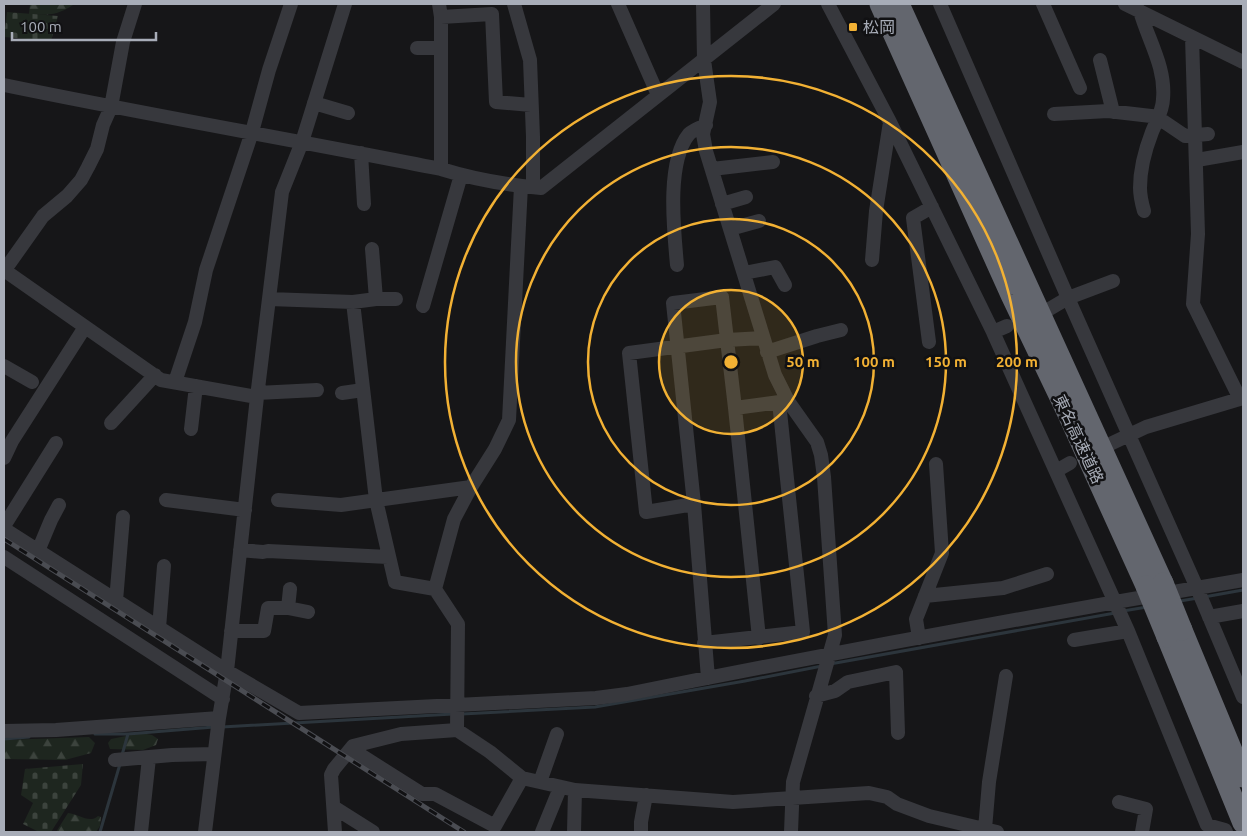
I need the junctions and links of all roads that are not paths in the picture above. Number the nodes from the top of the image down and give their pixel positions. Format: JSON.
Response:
{"nodes":[{"id":1,"x":135,"y":4,"type":"edge"},
{"id":2,"x":291,"y":4,"type":"edge"},
{"id":3,"x":345,"y":4,"type":"edge"},
{"id":4,"x":514,"y":4,"type":"edge"},
{"id":5,"x":618,"y":4,"type":"edge"},
{"id":6,"x":703,"y":4,"type":"edge"},
{"id":7,"x":774,"y":4,"type":"edge"},
{"id":8,"x":828,"y":4,"type":"edge"},
{"id":9,"x":880,"y":4,"type":"edge"},
{"id":10,"x":899,"y":4,"type":"edge"},
{"id":11,"x":940,"y":4,"type":"edge"},
{"id":12,"x":1043,"y":4,"type":"edge"},
{"id":13,"x":1125,"y":4,"type":"edge"},
{"id":14,"x":1148,"y":9,"type":"edge"},
{"id":15,"x":440,"y":10,"type":"edge"},
{"id":16,"x":1192,"y":37,"type":"junction"},
{"id":17,"x":417,"y":48,"type":"dead end"},
{"id":18,"x":441,"y":48,"type":"junction"},
{"id":19,"x":704,"y":60,"type":"junction"},
{"id":20,"x":1100,"y":60,"type":"dead end"},
{"id":21,"x":1243,"y":62,"type":"edge"},
{"id":22,"x":4,"y":85,"type":"edge"},
{"id":23,"x":1080,"y":88,"type":"dead end"},
{"id":24,"x":658,"y":94,"type":"junction"},
{"id":25,"x":314,"y":103,"type":"junction"},
{"id":26,"x":531,"y":105,"type":"junction"},
{"id":27,"x":111,"y":108,"type":"junction"},
{"id":28,"x":1114,"y":112,"type":"junction"},
{"id":29,"x":348,"y":113,"type":"dead end"},
{"id":30,"x":1054,"y":114,"type":"dead end"},
{"id":31,"x":1157,"y":117,"type":"junction"},
{"id":32,"x":890,"y":122,"type":"junction"},
{"id":33,"x":706,"y":125,"type":"junction"},
{"id":34,"x":252,"y":132,"type":"junction"},
{"id":35,"x":1202,"y":135,"type":"junction"},
{"id":36,"x":302,"y":142,"type":"junction"},
{"id":37,"x":1243,"y":152,"type":"edge"},
{"id":38,"x":361,"y":153,"type":"junction"},
{"id":39,"x":1197,"y":160,"type":"junction"},
{"id":40,"x":772,"y":162,"type":"dead end"},
{"id":41,"x":441,"y":169,"type":"junction"},
{"id":42,"x":712,"y":169,"type":"junction"},
{"id":43,"x":461,"y":175,"type":"junction"},
{"id":44,"x":527,"y":187,"type":"junction"},
{"id":45,"x":746,"y":197,"type":"dead end"},
{"id":46,"x":364,"y":204,"type":"dead end"},
{"id":47,"x":722,"y":204,"type":"junction"},
{"id":48,"x":932,"y":207,"type":"junction"},
{"id":49,"x":1144,"y":211,"type":"dead end"},
{"id":50,"x":759,"y":220,"type":"dead end"},
{"id":51,"x":730,"y":228,"type":"junction"},
{"id":52,"x":372,"y":249,"type":"dead end"},
{"id":53,"x":872,"y":260,"type":"dead end"},
{"id":54,"x":677,"y":265,"type":"dead end"},
{"id":55,"x":4,"y":270,"type":"edge"},
{"id":56,"x":744,"y":273,"type":"junction"},
{"id":57,"x":1113,"y":281,"type":"dead end"},
{"id":58,"x":785,"y":285,"type":"dead end"},
{"id":59,"x":376,"y":298,"type":"junction"},
{"id":60,"x":1068,"y":298,"type":"junction"},
{"id":61,"x":269,"y":299,"type":"junction"},
{"id":62,"x":396,"y":299,"type":"dead end"},
{"id":63,"x":353,"y":302,"type":"junction"},
{"id":64,"x":424,"y":306,"type":"dead end"},
{"id":65,"x":1046,"y":311,"type":"dead end"},
{"id":66,"x":85,"y":326,"type":"junction"},
{"id":67,"x":1008,"y":326,"type":"dead end"},
{"id":68,"x":841,"y":330,"type":"dead end"},
{"id":69,"x":993,"y":332,"type":"junction"},
{"id":70,"x":763,"y":338,"type":"junction"},
{"id":71,"x":727,"y":340,"type":"junction"},
{"id":72,"x":929,"y":342,"type":"dead end"},
{"id":73,"x":678,"y":347,"type":"junction"},
{"id":74,"x":767,"y":352,"type":"junction"},
{"id":75,"x":4,"y":366,"type":"edge"},
{"id":76,"x":155,"y":376,"type":"junction"},
{"id":77,"x":32,"y":382,"type":"dead end"},
{"id":78,"x":175,"y":382,"type":"junction"},
{"id":79,"x":196,"y":386,"type":"junction"},
{"id":80,"x":317,"y":390,"type":"dead end"},
{"id":81,"x":363,"y":390,"type":"junction"},
{"id":82,"x":342,"y":393,"type":"dead end"},
{"id":83,"x":257,"y":395,"type":"junction"},
{"id":84,"x":1242,"y":398,"type":"edge"},
{"id":85,"x":784,"y":401,"type":"junction"},
{"id":86,"x":735,"y":408,"type":"junction"},
{"id":87,"x":111,"y":423,"type":"dead end"},
{"id":88,"x":191,"y":429,"type":"dead end"},
{"id":89,"x":1129,"y":434,"type":"junction"},
{"id":90,"x":56,"y":443,"type":"dead end"},
{"id":91,"x":1108,"y":445,"type":"dead end"},
{"id":92,"x":4,"y":458,"type":"edge"},
{"id":93,"x":1070,"y":463,"type":"dead end"},
{"id":94,"x":936,"y":464,"type":"dead end"},
{"id":95,"x":1056,"y":471,"type":"junction"},
{"id":96,"x":471,"y":487,"type":"junction"},
{"id":97,"x":166,"y":500,"type":"dead end"},
{"id":98,"x":278,"y":500,"type":"dead end"},
{"id":99,"x":376,"y":500,"type":"junction"},
{"id":100,"x":694,"y":504,"type":"junction"},
{"id":101,"x":59,"y":505,"type":"dead end"},
{"id":102,"x":8,"y":510,"type":"edge"},
{"id":103,"x":245,"y":510,"type":"junction"},
{"id":104,"x":123,"y":517,"type":"dead end"},
{"id":105,"x":4,"y":527,"type":"edge"},
{"id":106,"x":240,"y":550,"type":"junction"},
{"id":107,"x":38,"y":551,"type":"junction"},
{"id":108,"x":4,"y":557,"type":"edge"},
{"id":109,"x":388,"y":557,"type":"junction"},
{"id":110,"x":164,"y":566,"type":"dead end"},
{"id":111,"x":1047,"y":574,"type":"dead end"},
{"id":112,"x":1243,"y":580,"type":"edge"},
{"id":113,"x":1154,"y":585,"type":"junction"},
{"id":114,"x":1198,"y":588,"type":"junction"},
{"id":115,"x":290,"y":589,"type":"dead end"},
{"id":116,"x":435,"y":589,"type":"junction"},
{"id":117,"x":925,"y":596,"type":"junction"},
{"id":118,"x":116,"y":601,"type":"junction"},
{"id":119,"x":1114,"y":602,"type":"junction"},
{"id":120,"x":288,"y":608,"type":"junction"},
{"id":121,"x":1243,"y":611,"type":"edge"},
{"id":122,"x":308,"y":612,"type":"dead end"},
{"id":123,"x":1209,"y":617,"type":"junction"},
{"id":124,"x":159,"y":628,"type":"junction"},
{"id":125,"x":231,"y":631,"type":"junction"},
{"id":126,"x":1128,"y":631,"type":"junction"},
{"id":127,"x":1175,"y":634,"type":"junction"},
{"id":128,"x":759,"y":638,"type":"junction"},
{"id":129,"x":919,"y":638,"type":"junction"},
{"id":130,"x":1074,"y":640,"type":"dead end"},
{"id":131,"x":704,"y":643,"type":"junction"},
{"id":132,"x":831,"y":653,"type":"junction"},
{"id":133,"x":227,"y":671,"type":"junction"},
{"id":134,"x":1006,"y":676,"type":"dead end"},
{"id":135,"x":708,"y":678,"type":"junction"},
{"id":136,"x":816,"y":696,"type":"junction"},
{"id":137,"x":1243,"y":697,"type":"edge"},
{"id":138,"x":223,"y":699,"type":"junction"},
{"id":139,"x":456,"y":714,"type":"junction"},
{"id":140,"x":219,"y":718,"type":"junction"},
{"id":141,"x":4,"y":731,"type":"edge"},
{"id":142,"x":898,"y":733,"type":"dead end"},
{"id":143,"x":557,"y":734,"type":"dead end"},
{"id":144,"x":351,"y":749,"type":"junction"},
{"id":145,"x":215,"y":750,"type":"junction"},
{"id":146,"x":150,"y":758,"type":"junction"},
{"id":147,"x":115,"y":760,"type":"dead end"},
{"id":148,"x":522,"y":778,"type":"junction"},
{"id":149,"x":1243,"y":778,"type":"edge"},
{"id":150,"x":540,"y":782,"type":"junction"},
{"id":151,"x":560,"y":788,"type":"junction"},
{"id":152,"x":575,"y":790,"type":"junction"},
{"id":153,"x":646,"y":795,"type":"junction"},
{"id":154,"x":791,"y":799,"type":"junction"},
{"id":155,"x":1119,"y":802,"type":"dead end"},
{"id":156,"x":334,"y":808,"type":"junction"},
{"id":157,"x":1242,"y":820,"type":"edge"},
{"id":158,"x":991,"y":831,"type":"edge"},
{"id":159,"x":141,"y":832,"type":"edge"},
{"id":160,"x":205,"y":832,"type":"edge"},
{"id":161,"x":335,"y":832,"type":"edge"},
{"id":162,"x":373,"y":832,"type":"edge"},
{"id":163,"x":542,"y":832,"type":"edge"},
{"id":164,"x":574,"y":832,"type":"edge"},
{"id":165,"x":641,"y":832,"type":"edge"},
{"id":166,"x":791,"y":832,"type":"edge"},
{"id":167,"x":1142,"y":832,"type":"edge"},
{"id":168,"x":1226,"y":832,"type":"edge"}],
"edges":[{"from":1,"to":27,"type":"street"},
{"from":2,"to":34,"type":"street"},
{"from":3,"to":25,"type":"street"},
{"from":4,"to":26,"type":"street"},
{"from":5,"to":24,"type":"street"},
{"from":6,"to":19,"type":"street"},
{"from":7,"to":19,"type":"street"},
{"from":8,"to":32,"type":"street"},
{"from":9,"to":113,"type":"highway","name":"東名高速道路"},
{"from":10,"to":113,"type":"highway","name":"東名高速道路"},
{"from":11,"to":60,"type":"street"},
{"from":12,"to":23,"type":"street"},
{"from":13,"to":14,"type":"street"},
{"from":14,"to":16,"type":"street"},
{"from":14,"to":31,"type":"street"},
{"from":15,"to":18,"type":"street"},
{"from":15,"to":26,"type":"street"},
{"from":16,"to":21,"type":"street"},
{"from":16,"to":35,"type":"street"},
{"from":17,"to":18,"type":"street"},
{"from":18,"to":41,"type":"street"},
{"from":19,"to":24,"type":"street"},
{"from":19,"to":33,"type":"street"},
{"from":20,"to":28,"type":"street"},
{"from":22,"to":27,"type":"street"},
{"from":24,"to":44,"type":"street"},
{"from":25,"to":29,"type":"street"},
{"from":25,"to":36,"type":"street"},
{"from":26,"to":44,"type":"street"},
{"from":27,"to":34,"type":"street"},
{"from":27,"to":55,"type":"street"},
{"from":28,"to":30,"type":"street"},
{"from":28,"to":31,"type":"street"},
{"from":31,"to":35,"type":"street"},
{"from":31,"to":49,"type":"street"},
{"from":32,"to":48,"type":"street"},
{"from":32,"to":53,"type":"street"},
{"from":33,"to":42,"type":"street"},
{"from":33,"to":54,"type":"street"},
{"from":34,"to":36,"type":"street"},
{"from":34,"to":78,"type":"street"},
{"from":35,"to":39,"type":"street"},
{"from":36,"to":38,"type":"street"},
{"from":36,"to":61,"type":"street"},
{"from":37,"to":39,"type":"street"},
{"from":38,"to":41,"type":"street"},
{"from":38,"to":46,"type":"street"},
{"from":39,"to":84,"type":"street"},
{"from":40,"to":42,"type":"street"},
{"from":41,"to":43,"type":"street"},
{"from":42,"to":47,"type":"street"},
{"from":43,"to":44,"type":"street"},
{"from":43,"to":64,"type":"street"},
{"from":44,"to":96,"type":"street"},
{"from":45,"to":47,"type":"street"},
{"from":47,"to":51,"type":"street"},
{"from":48,"to":69,"type":"street"},
{"from":48,"to":72,"type":"street"},
{"from":50,"to":51,"type":"street"},
{"from":51,"to":56,"type":"street"},
{"from":52,"to":59,"type":"street"},
{"from":55,"to":66,"type":"street"},
{"from":56,"to":58,"type":"street"},
{"from":56,"to":70,"type":"street"},
{"from":57,"to":60,"type":"street"},
{"from":59,"to":62,"type":"street"},
{"from":59,"to":63,"type":"street"},
{"from":60,"to":65,"type":"street"},
{"from":60,"to":89,"type":"street"},
{"from":61,"to":63,"type":"street"},
{"from":61,"to":83,"type":"street"},
{"from":63,"to":81,"type":"street"},
{"from":66,"to":76,"type":"street"},
{"from":66,"to":92,"type":"street"},
{"from":67,"to":69,"type":"street"},
{"from":68,"to":74,"type":"street"},
{"from":69,"to":95,"type":"street"},
{"from":70,"to":71,"type":"street"},
{"from":70,"to":74,"type":"street"},
{"from":71,"to":73,"type":"street"},
{"from":71,"to":73,"type":"street"},
{"from":71,"to":86,"type":"street"},
{"from":73,"to":100,"type":"street"},
{"from":73,"to":100,"type":"street"},
{"from":74,"to":85,"type":"street"},
{"from":75,"to":77,"type":"street"},
{"from":76,"to":78,"type":"street"},
{"from":76,"to":87,"type":"street"},
{"from":78,"to":79,"type":"street"},
{"from":79,"to":83,"type":"street"},
{"from":79,"to":88,"type":"street"},
{"from":80,"to":83,"type":"street"},
{"from":81,"to":82,"type":"street"},
{"from":81,"to":99,"type":"street"},
{"from":83,"to":103,"type":"street"},
{"from":84,"to":89,"type":"street"},
{"from":85,"to":86,"type":"street"},
{"from":85,"to":128,"type":"street"},
{"from":85,"to":132,"type":"street"},
{"from":86,"to":128,"type":"street"},
{"from":89,"to":91,"type":"street"},
{"from":89,"to":114,"type":"street"},
{"from":90,"to":102,"type":"street"},
{"from":93,"to":95,"type":"street"},
{"from":94,"to":117,"type":"street"},
{"from":95,"to":119,"type":"street"},
{"from":96,"to":99,"type":"street"},
{"from":96,"to":116,"type":"street"},
{"from":97,"to":103,"type":"street"},
{"from":98,"to":99,"type":"street"},
{"from":99,"to":109,"type":"street"},
{"from":100,"to":131,"type":"street"},
{"from":101,"to":107,"type":"street"},
{"from":102,"to":105,"type":"street"},
{"from":103,"to":106,"type":"street"},
{"from":104,"to":118,"type":"street"},
{"from":105,"to":107,"type":"street"},
{"from":106,"to":109,"type":"street"},
{"from":106,"to":125,"type":"street"},
{"from":107,"to":118,"type":"street"},
{"from":108,"to":138,"type":"street"},
{"from":109,"to":116,"type":"street"},
{"from":110,"to":124,"type":"street"},
{"from":111,"to":117,"type":"street"},
{"from":112,"to":114,"type":"street"},
{"from":113,"to":127,"type":"highway","name":"東名高速道路","bridge":true},
{"from":114,"to":119,"type":"street"},
{"from":114,"to":123,"type":"street"},
{"from":115,"to":120,"type":"street"},
{"from":116,"to":139,"type":"street"},
{"from":117,"to":129,"type":"street"},
{"from":118,"to":124,"type":"street"},
{"from":119,"to":126,"type":"street"},
{"from":119,"to":129,"type":"street"},
{"from":120,"to":122,"type":"street"},
{"from":120,"to":125,"type":"street"},
{"from":121,"to":123,"type":"street"},
{"from":123,"to":137,"type":"street"},
{"from":124,"to":133,"type":"street"},
{"from":125,"to":133,"type":"street"},
{"from":126,"to":130,"type":"street"},
{"from":126,"to":168,"type":"street"},
{"from":127,"to":149,"type":"highway","name":"東名高速道路"},
{"from":127,"to":157,"type":"highway","name":"東名高速道路"},
{"from":128,"to":131,"type":"street"},
{"from":129,"to":132,"type":"street"},
{"from":131,"to":135,"type":"street"},
{"from":132,"to":135,"type":"street"},
{"from":132,"to":136,"type":"street"},
{"from":133,"to":138,"type":"street"},
{"from":133,"to":139,"type":"street"},
{"from":134,"to":158,"type":"street"},
{"from":135,"to":139,"type":"street"},
{"from":136,"to":142,"type":"street"},
{"from":136,"to":154,"type":"street"},
{"from":138,"to":140,"type":"street"},
{"from":139,"to":144,"type":"street"},
{"from":139,"to":148,"type":"street"},
{"from":140,"to":141,"type":"street"},
{"from":140,"to":145,"type":"street"},
{"from":143,"to":150,"type":"street"},
{"from":144,"to":148,"type":"street"},
{"from":144,"to":156,"type":"street"},
{"from":145,"to":146,"type":"street"},
{"from":145,"to":160,"type":"street"},
{"from":146,"to":147,"type":"street"},
{"from":146,"to":159,"type":"street"},
{"from":148,"to":150,"type":"street"},
{"from":150,"to":151,"type":"street"},
{"from":151,"to":152,"type":"street"},
{"from":151,"to":163,"type":"street"},
{"from":152,"to":153,"type":"street"},
{"from":152,"to":164,"type":"street"},
{"from":153,"to":154,"type":"street"},
{"from":153,"to":165,"type":"street"},
{"from":154,"to":158,"type":"street"},
{"from":154,"to":166,"type":"street"},
{"from":155,"to":167,"type":"street"},
{"from":156,"to":161,"type":"street"},
{"from":156,"to":162,"type":"street"}]}
